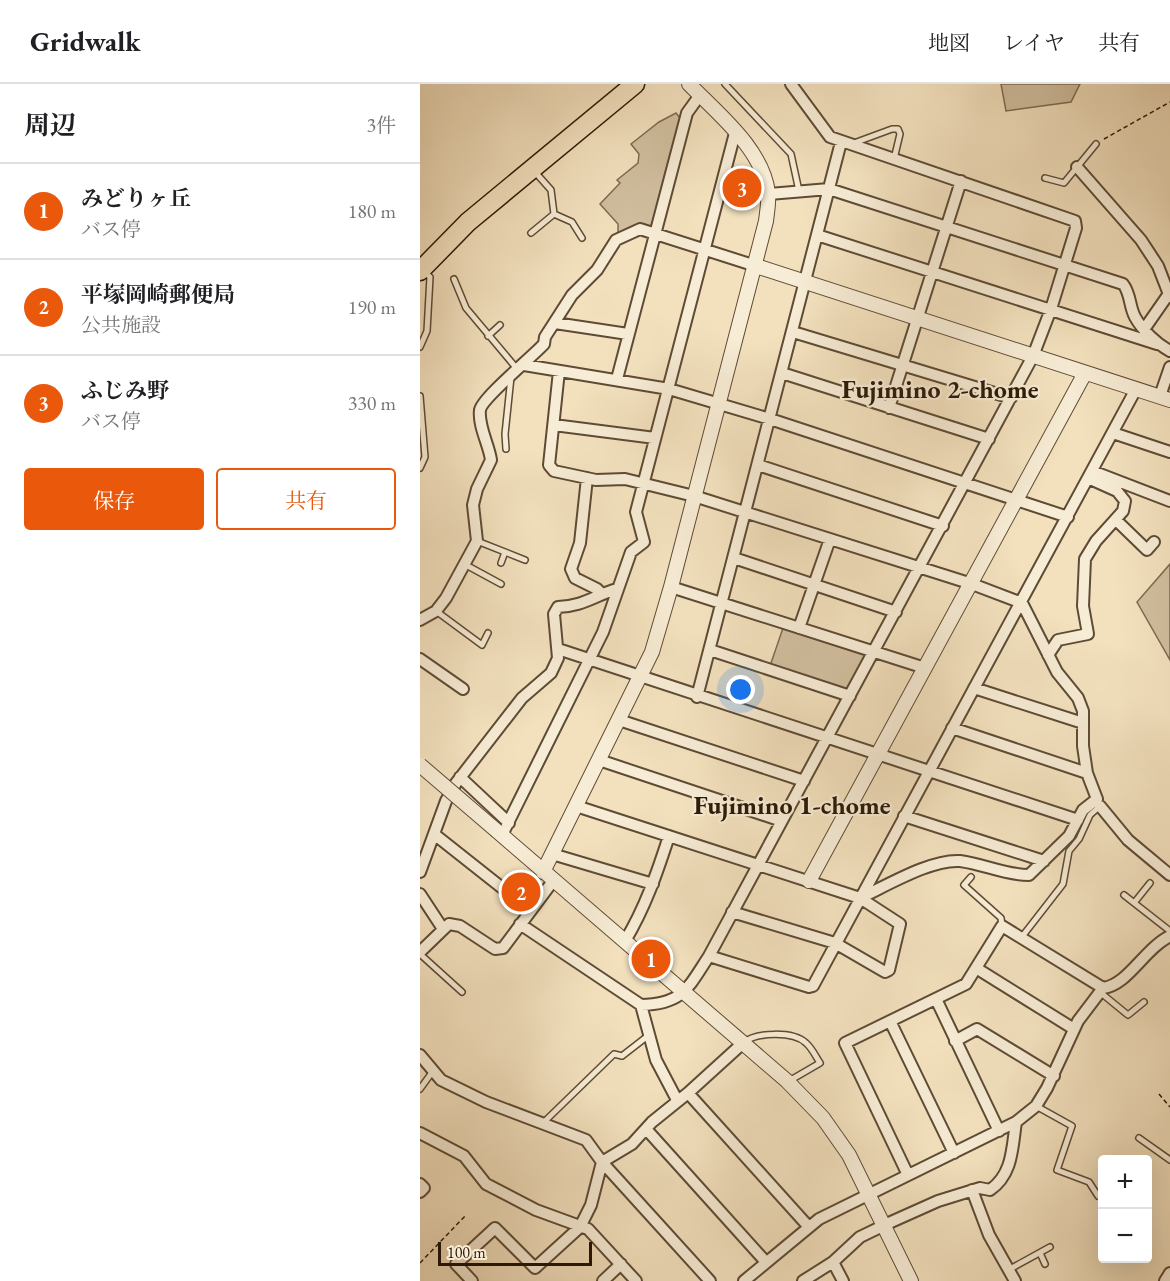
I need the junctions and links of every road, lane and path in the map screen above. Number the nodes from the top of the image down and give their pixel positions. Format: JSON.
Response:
{"nodes":[{"id":1,"x":635,"y":84,"type":"edge"},
{"id":2,"x":689,"y":84,"type":"edge"},
{"id":3,"x":725,"y":84,"type":"edge"},
{"id":4,"x":791,"y":84,"type":"edge"},
{"id":5,"x":700,"y":95,"type":"junction"},
{"id":6,"x":1170,"y":102,"type":"edge"},
{"id":7,"x":735,"y":133,"type":"junction"},
{"id":8,"x":845,"y":143,"type":"junction"},
{"id":9,"x":1096,"y":144,"type":"joint"},
{"id":10,"x":894,"y":159,"type":"junction"},
{"id":11,"x":1077,"y":167,"type":"junction"},
{"id":12,"x":532,"y":168,"type":"junction"},
{"id":13,"x":1045,"y":178,"type":"dead end"},
{"id":14,"x":961,"y":181,"type":"junction"},
{"id":15,"x":829,"y":189,"type":"junction"},
{"id":16,"x":799,"y":191,"type":"junction"},
{"id":17,"x":769,"y":194,"type":"junction"},
{"id":18,"x":554,"y":214,"type":"junction"},
{"id":19,"x":947,"y":227,"type":"junction"},
{"id":20,"x":531,"y":233,"type":"dead end"},
{"id":21,"x":655,"y":234,"type":"junction"},
{"id":22,"x":817,"y":235,"type":"junction"},
{"id":23,"x":582,"y":237,"type":"dead end"},
{"id":24,"x":704,"y":250,"type":"junction"},
{"id":25,"x":1066,"y":265,"type":"junction"},
{"id":26,"x":756,"y":267,"type":"junction"},
{"id":27,"x":421,"y":270,"type":"edge"},
{"id":28,"x":933,"y":272,"type":"junction"},
{"id":29,"x":454,"y":279,"type":"dead end"},
{"id":30,"x":805,"y":282,"type":"junction"},
{"id":31,"x":1169,"y":296,"type":"edge"},
{"id":32,"x":1051,"y":309,"type":"junction"},
{"id":33,"x":918,"y":319,"type":"junction"},
{"id":34,"x":555,"y":323,"type":"junction"},
{"id":35,"x":500,"y":326,"type":"dead end"},
{"id":36,"x":1145,"y":328,"type":"junction"},
{"id":37,"x":793,"y":332,"type":"junction"},
{"id":38,"x":628,"y":334,"type":"junction"},
{"id":39,"x":488,"y":336,"type":"junction"},
{"id":40,"x":1159,"y":345,"type":"junction"},
{"id":41,"x":420,"y":347,"type":"edge"},
{"id":42,"x":1170,"y":351,"type":"edge"},
{"id":43,"x":1033,"y":356,"type":"junction"},
{"id":44,"x":903,"y":365,"type":"junction"},
{"id":45,"x":1170,"y":367,"type":"edge"},
{"id":46,"x":518,"y":371,"type":"junction"},
{"id":47,"x":559,"y":371,"type":"junction"},
{"id":48,"x":782,"y":373,"type":"junction"},
{"id":49,"x":1085,"y":373,"type":"junction"},
{"id":50,"x":616,"y":379,"type":"junction"},
{"id":51,"x":669,"y":389,"type":"junction"},
{"id":52,"x":1136,"y":389,"type":"junction"},
{"id":53,"x":420,"y":396,"type":"edge"},
{"id":54,"x":1011,"y":398,"type":"junction"},
{"id":55,"x":1165,"y":398,"type":"edge"},
{"id":56,"x":719,"y":404,"type":"junction"},
{"id":57,"x":889,"y":408,"type":"junction"},
{"id":58,"x":770,"y":419,"type":"junction"},
{"id":59,"x":554,"y":425,"type":"junction"},
{"id":60,"x":1113,"y":433,"type":"junction"},
{"id":61,"x":655,"y":438,"type":"junction"},
{"id":62,"x":989,"y":439,"type":"junction"},
{"id":63,"x":506,"y":449,"type":"dead end"},
{"id":64,"x":1170,"y":452,"type":"edge"},
{"id":65,"x":758,"y":465,"type":"junction"},
{"id":66,"x":420,"y":468,"type":"edge"},
{"id":67,"x":1090,"y":475,"type":"junction"},
{"id":68,"x":586,"y":478,"type":"junction"},
{"id":69,"x":643,"y":483,"type":"junction"},
{"id":70,"x":966,"y":483,"type":"junction"},
{"id":71,"x":694,"y":496,"type":"junction"},
{"id":72,"x":1017,"y":499,"type":"junction"},
{"id":73,"x":1170,"y":501,"type":"edge"},
{"id":74,"x":746,"y":512,"type":"junction"},
{"id":75,"x":1068,"y":517,"type":"junction"},
{"id":76,"x":1116,"y":520,"type":"junction"},
{"id":77,"x":943,"y":526,"type":"junction"},
{"id":78,"x":830,"y":539,"type":"junction"},
{"id":79,"x":477,"y":541,"type":"junction"},
{"id":80,"x":1154,"y":542,"type":"dead end"},
{"id":81,"x":506,"y":552,"type":"junction"},
{"id":82,"x":734,"y":558,"type":"junction"},
{"id":83,"x":525,"y":560,"type":"dead end"},
{"id":84,"x":501,"y":563,"type":"dead end"},
{"id":85,"x":466,"y":565,"type":"junction"},
{"id":86,"x":921,"y":567,"type":"junction"},
{"id":87,"x":501,"y":584,"type":"dead end"},
{"id":88,"x":814,"y":584,"type":"junction"},
{"id":89,"x":972,"y":584,"type":"junction"},
{"id":90,"x":671,"y":587,"type":"junction"},
{"id":91,"x":617,"y":589,"type":"junction"},
{"id":92,"x":601,"y":594,"type":"junction"},
{"id":93,"x":722,"y":603,"type":"junction"},
{"id":94,"x":1022,"y":603,"type":"junction"},
{"id":95,"x":436,"y":611,"type":"junction"},
{"id":96,"x":896,"y":612,"type":"junction"},
{"id":97,"x":420,"y":620,"type":"edge"},
{"id":98,"x":799,"y":628,"type":"junction"},
{"id":99,"x":488,"y":633,"type":"dead end"},
{"id":100,"x":558,"y":649,"type":"junction"},
{"id":101,"x":710,"y":650,"type":"junction"},
{"id":102,"x":874,"y":652,"type":"junction"},
{"id":103,"x":1048,"y":655,"type":"junction"},
{"id":104,"x":420,"y":659,"type":"edge"},
{"id":105,"x":590,"y":660,"type":"junction"},
{"id":106,"x":925,"y":668,"type":"junction"},
{"id":107,"x":640,"y":678,"type":"junction"},
{"id":108,"x":974,"y":688,"type":"junction"},
{"id":109,"x":446,"y":693,"type":"dead end"},
{"id":110,"x":850,"y":696,"type":"junction"},
{"id":111,"x":697,"y":697,"type":"junction"},
{"id":112,"x":619,"y":720,"type":"junction"},
{"id":113,"x":1083,"y":723,"type":"junction"},
{"id":114,"x":952,"y":728,"type":"junction"},
{"id":115,"x":827,"y":738,"type":"junction"},
{"id":116,"x":877,"y":756,"type":"junction"},
{"id":117,"x":598,"y":760,"type":"junction"},
{"id":118,"x":420,"y":765,"type":"edge"},
{"id":119,"x":928,"y":772,"type":"junction"},
{"id":120,"x":1087,"y":773,"type":"junction"},
{"id":121,"x":460,"y":777,"type":"junction"},
{"id":122,"x":804,"y":781,"type":"junction"},
{"id":123,"x":1098,"y":802,"type":"junction"},
{"id":124,"x":576,"y":806,"type":"junction"},
{"id":125,"x":904,"y":816,"type":"junction"},
{"id":126,"x":1078,"y":820,"type":"junction"},
{"id":127,"x":782,"y":821,"type":"junction"},
{"id":128,"x":503,"y":830,"type":"junction"},
{"id":129,"x":434,"y":834,"type":"junction"},
{"id":130,"x":669,"y":836,"type":"junction"},
{"id":131,"x":552,"y":854,"type":"junction"},
{"id":132,"x":1044,"y":861,"type":"junction"},
{"id":133,"x":758,"y":865,"type":"junction"},
{"id":134,"x":420,"y":872,"type":"edge"},
{"id":135,"x":1170,"y":875,"type":"edge"},
{"id":136,"x":548,"y":877,"type":"junction"},
{"id":137,"x":971,"y":877,"type":"dead end"},
{"id":138,"x":809,"y":881,"type":"junction"},
{"id":139,"x":1150,"y":883,"type":"dead end"},
{"id":140,"x":653,"y":884,"type":"junction"},
{"id":141,"x":420,"y":894,"type":"edge"},
{"id":142,"x":1125,"y":896,"type":"dead end"},
{"id":143,"x":860,"y":897,"type":"junction"},
{"id":144,"x":1134,"y":903,"type":"junction"},
{"id":145,"x":530,"y":910,"type":"junction"},
{"id":146,"x":732,"y":912,"type":"junction"},
{"id":147,"x":520,"y":924,"type":"junction"},
{"id":148,"x":1002,"y":926,"type":"junction"},
{"id":149,"x":443,"y":929,"type":"junction"},
{"id":150,"x":1170,"y":932,"type":"edge"},
{"id":151,"x":1170,"y":936,"type":"edge"},
{"id":152,"x":1021,"y":938,"type":"junction"},
{"id":153,"x":625,"y":941,"type":"junction"},
{"id":154,"x":835,"y":944,"type":"junction"},
{"id":155,"x":420,"y":953,"type":"edge"},
{"id":156,"x":708,"y":956,"type":"junction"},
{"id":157,"x":976,"y":968,"type":"junction"},
{"id":158,"x":1102,"y":991,"type":"junction"},
{"id":159,"x":462,"y":992,"type":"dead end"},
{"id":160,"x":685,"y":993,"type":"junction"},
{"id":161,"x":936,"y":999,"type":"junction"},
{"id":162,"x":1144,"y":1002,"type":"dead end"},
{"id":163,"x":641,"y":1005,"type":"junction"},
{"id":164,"x":890,"y":1021,"type":"junction"},
{"id":165,"x":1074,"y":1029,"type":"junction"},
{"id":166,"x":649,"y":1035,"type":"junction"},
{"id":167,"x":955,"y":1041,"type":"junction"},
{"id":168,"x":742,"y":1043,"type":"junction"},
{"id":169,"x":420,"y":1055,"type":"edge"},
{"id":170,"x":433,"y":1071,"type":"junction"},
{"id":171,"x":1054,"y":1076,"type":"junction"},
{"id":172,"x":787,"y":1081,"type":"junction"},
{"id":173,"x":420,"y":1089,"type":"edge"},
{"id":174,"x":688,"y":1093,"type":"junction"},
{"id":175,"x":1159,"y":1094,"type":"dead end"},
{"id":176,"x":677,"y":1100,"type":"junction"},
{"id":177,"x":1036,"y":1106,"type":"junction"},
{"id":178,"x":1170,"y":1107,"type":"edge"},
{"id":179,"x":1016,"y":1122,"type":"junction"},
{"id":180,"x":543,"y":1123,"type":"junction"},
{"id":181,"x":1071,"y":1126,"type":"junction"},
{"id":182,"x":1079,"y":1129,"type":"dead end"},
{"id":183,"x":647,"y":1130,"type":"junction"},
{"id":184,"x":999,"y":1131,"type":"junction"},
{"id":185,"x":420,"y":1133,"type":"edge"},
{"id":186,"x":1139,"y":1138,"type":"dead end"},
{"id":187,"x":1152,"y":1138,"type":"dead end"},
{"id":188,"x":1147,"y":1144,"type":"junction"},
{"id":189,"x":954,"y":1153,"type":"junction"},
{"id":190,"x":1170,"y":1160,"type":"edge"},
{"id":191,"x":602,"y":1162,"type":"junction"},
{"id":192,"x":908,"y":1175,"type":"junction"},
{"id":193,"x":420,"y":1184,"type":"edge"},
{"id":194,"x":972,"y":1190,"type":"junction"},
{"id":195,"x":420,"y":1192,"type":"edge"},
{"id":196,"x":867,"y":1194,"type":"junction"},
{"id":197,"x":1098,"y":1196,"type":"dead end"},
{"id":198,"x":465,"y":1216,"type":"dead end"},
{"id":199,"x":808,"y":1226,"type":"junction"},
{"id":200,"x":580,"y":1227,"type":"junction"},
{"id":201,"x":884,"y":1227,"type":"junction"},
{"id":202,"x":1050,"y":1247,"type":"dead end"},
{"id":203,"x":1040,"y":1253,"type":"junction"},
{"id":204,"x":765,"y":1261,"type":"junction"},
{"id":205,"x":833,"y":1262,"type":"junction"},
{"id":206,"x":420,"y":1263,"type":"edge"},
{"id":207,"x":621,"y":1264,"type":"junction"},
{"id":208,"x":1045,"y":1264,"type":"dead end"},
{"id":209,"x":1010,"y":1269,"type":"junction"},
{"id":210,"x":1170,"y":1273,"type":"edge"},
{"id":211,"x":472,"y":1281,"type":"edge"},
{"id":212,"x":603,"y":1281,"type":"edge"},
{"id":213,"x":636,"y":1281,"type":"edge"},
{"id":214,"x":710,"y":1281,"type":"edge"},
{"id":215,"x":744,"y":1281,"type":"edge"},
{"id":216,"x":803,"y":1281,"type":"edge"},
{"id":217,"x":843,"y":1281,"type":"edge"},
{"id":218,"x":911,"y":1281,"type":"edge"},
{"id":219,"x":1015,"y":1281,"type":"edge"},
{"id":220,"x":1165,"y":1281,"type":"edge"}],
"edges":[{"from":1,"to":12,"type":"main road"},
{"from":2,"to":5,"type":"street"},
{"from":3,"to":16,"type":"lane"},
{"from":4,"to":8,"type":"street"},
{"from":5,"to":7,"type":"street"},
{"from":5,"to":21,"type":"street"},
{"from":6,"to":9,"type":"path"},
{"from":7,"to":17,"type":"street"},
{"from":7,"to":24,"type":"street"},
{"from":8,"to":10,"type":"street"},
{"from":8,"to":10,"type":"lane"},
{"from":8,"to":15,"type":"street"},
{"from":9,"to":11,"type":"lane"},
{"from":10,"to":14,"type":"street"},
{"from":11,"to":13,"type":"lane"},
{"from":11,"to":31,"type":"street"},
{"from":12,"to":18,"type":"lane"},
{"from":12,"to":27,"type":"main road"},
{"from":14,"to":19,"type":"street"},
{"from":14,"to":25,"type":"street"},
{"from":15,"to":16,"type":"street"},
{"from":15,"to":19,"type":"street"},
{"from":15,"to":22,"type":"street"},
{"from":16,"to":17,"type":"street"},
{"from":17,"to":26,"type":"street"},
{"from":18,"to":20,"type":"lane"},
{"from":18,"to":23,"type":"lane"},
{"from":19,"to":25,"type":"street"},
{"from":19,"to":28,"type":"street"},
{"from":21,"to":24,"type":"street"},
{"from":21,"to":34,"type":"street"},
{"from":21,"to":38,"type":"street"},
{"from":22,"to":28,"type":"street"},
{"from":22,"to":30,"type":"street"},
{"from":24,"to":26,"type":"street"},
{"from":24,"to":51,"type":"street"},
{"from":25,"to":32,"type":"street"},
{"from":25,"to":36,"type":"street"},
{"from":26,"to":30,"type":"street"},
{"from":26,"to":56,"type":"street"},
{"from":27,"to":41,"type":"lane"},
{"from":28,"to":32,"type":"street"},
{"from":28,"to":33,"type":"street"},
{"from":29,"to":39,"type":"lane"},
{"from":30,"to":33,"type":"street"},
{"from":30,"to":37,"type":"street"},
{"from":31,"to":36,"type":"street"},
{"from":32,"to":40,"type":"street"},
{"from":32,"to":43,"type":"street"},
{"from":33,"to":43,"type":"street"},
{"from":33,"to":44,"type":"street"},
{"from":34,"to":38,"type":"street"},
{"from":34,"to":46,"type":"street"},
{"from":35,"to":39,"type":"lane"},
{"from":36,"to":40,"type":"street"},
{"from":37,"to":44,"type":"street"},
{"from":37,"to":48,"type":"street"},
{"from":38,"to":50,"type":"street"},
{"from":39,"to":46,"type":"lane"},
{"from":40,"to":42,"type":"street"},
{"from":43,"to":49,"type":"street"},
{"from":43,"to":54,"type":"street"},
{"from":44,"to":54,"type":"street"},
{"from":44,"to":57,"type":"street"},
{"from":45,"to":55,"type":"street"},
{"from":46,"to":47,"type":"street"},
{"from":46,"to":63,"type":"lane"},
{"from":46,"to":79,"type":"street"},
{"from":47,"to":50,"type":"street"},
{"from":47,"to":59,"type":"street"},
{"from":48,"to":57,"type":"street"},
{"from":48,"to":58,"type":"street"},
{"from":49,"to":52,"type":"street"},
{"from":49,"to":72,"type":"street"},
{"from":50,"to":51,"type":"street"},
{"from":51,"to":56,"type":"street"},
{"from":51,"to":61,"type":"street"},
{"from":52,"to":55,"type":"street"},
{"from":52,"to":60,"type":"street"},
{"from":53,"to":66,"type":"lane"},
{"from":54,"to":62,"type":"street"},
{"from":56,"to":58,"type":"street"},
{"from":56,"to":71,"type":"street"},
{"from":57,"to":62,"type":"street"},
{"from":58,"to":65,"type":"street"},
{"from":58,"to":70,"type":"street"},
{"from":59,"to":61,"type":"street"},
{"from":59,"to":68,"type":"street"},
{"from":60,"to":64,"type":"street"},
{"from":60,"to":67,"type":"street"},
{"from":61,"to":69,"type":"street"},
{"from":62,"to":70,"type":"street"},
{"from":65,"to":74,"type":"street"},
{"from":65,"to":77,"type":"street"},
{"from":67,"to":73,"type":"street"},
{"from":67,"to":75,"type":"street"},
{"from":67,"to":76,"type":"street"},
{"from":68,"to":69,"type":"street"},
{"from":68,"to":92,"type":"street"},
{"from":69,"to":71,"type":"street"},
{"from":69,"to":91,"type":"street"},
{"from":70,"to":72,"type":"street"},
{"from":70,"to":77,"type":"street"},
{"from":71,"to":74,"type":"street"},
{"from":71,"to":90,"type":"street"},
{"from":72,"to":75,"type":"street"},
{"from":72,"to":89,"type":"street"},
{"from":74,"to":78,"type":"street"},
{"from":74,"to":82,"type":"street"},
{"from":75,"to":94,"type":"street"},
{"from":76,"to":80,"type":"street"},
{"from":76,"to":103,"type":"street"},
{"from":77,"to":86,"type":"street"},
{"from":78,"to":86,"type":"street"},
{"from":78,"to":88,"type":"street"},
{"from":79,"to":81,"type":"lane"},
{"from":79,"to":85,"type":"street"},
{"from":81,"to":83,"type":"lane"},
{"from":81,"to":84,"type":"lane"},
{"from":82,"to":88,"type":"street"},
{"from":82,"to":93,"type":"street"},
{"from":85,"to":87,"type":"lane"},
{"from":85,"to":95,"type":"street"},
{"from":86,"to":89,"type":"street"},
{"from":86,"to":96,"type":"street"},
{"from":88,"to":96,"type":"street"},
{"from":88,"to":98,"type":"street"},
{"from":89,"to":94,"type":"street"},
{"from":89,"to":106,"type":"street"},
{"from":90,"to":93,"type":"street"},
{"from":90,"to":107,"type":"street"},
{"from":91,"to":92,"type":"street"},
{"from":91,"to":105,"type":"street"},
{"from":92,"to":100,"type":"street"},
{"from":93,"to":98,"type":"street"},
{"from":93,"to":101,"type":"street"},
{"from":94,"to":103,"type":"street"},
{"from":94,"to":108,"type":"street"},
{"from":95,"to":97,"type":"street"},
{"from":95,"to":99,"type":"lane"},
{"from":96,"to":102,"type":"street"},
{"from":98,"to":102,"type":"street"},
{"from":100,"to":105,"type":"street"},
{"from":100,"to":121,"type":"street"},
{"from":101,"to":110,"type":"street"},
{"from":101,"to":111,"type":"street"},
{"from":102,"to":106,"type":"street"},
{"from":102,"to":110,"type":"street"},
{"from":103,"to":113,"type":"street"},
{"from":104,"to":109,"type":"street"},
{"from":105,"to":107,"type":"street"},
{"from":105,"to":128,"type":"street"},
{"from":106,"to":116,"type":"street"},
{"from":107,"to":111,"type":"street"},
{"from":107,"to":112,"type":"street"},
{"from":108,"to":113,"type":"street"},
{"from":108,"to":114,"type":"street"},
{"from":110,"to":115,"type":"street"},
{"from":111,"to":115,"type":"street"},
{"from":112,"to":117,"type":"street"},
{"from":112,"to":122,"type":"street"},
{"from":113,"to":120,"type":"street"},
{"from":114,"to":119,"type":"street"},
{"from":114,"to":120,"type":"street"},
{"from":115,"to":116,"type":"street"},
{"from":115,"to":122,"type":"street"},
{"from":116,"to":119,"type":"street"},
{"from":116,"to":138,"type":"street"},
{"from":117,"to":124,"type":"street"},
{"from":117,"to":127,"type":"street"},
{"from":118,"to":128,"type":"street","bridge":true},
{"from":119,"to":125,"type":"street"},
{"from":119,"to":126,"type":"street"},
{"from":120,"to":123,"type":"street"},
{"from":121,"to":128,"type":"street"},
{"from":121,"to":129,"type":"street"},
{"from":122,"to":127,"type":"street"},
{"from":123,"to":126,"type":"street"},
{"from":123,"to":135,"type":"street"},
{"from":123,"to":152,"type":"lane"},
{"from":124,"to":130,"type":"street"},
{"from":124,"to":131,"type":"street"},
{"from":125,"to":132,"type":"street"},
{"from":125,"to":143,"type":"street"},
{"from":126,"to":132,"type":"street"},
{"from":127,"to":133,"type":"street"},
{"from":128,"to":136,"type":"street"},
{"from":129,"to":134,"type":"street"},
{"from":129,"to":145,"type":"street"},
{"from":130,"to":133,"type":"street"},
{"from":130,"to":140,"type":"street"},
{"from":131,"to":136,"type":"street"},
{"from":131,"to":140,"type":"street"},
{"from":132,"to":143,"type":"street"},
{"from":133,"to":138,"type":"street"},
{"from":133,"to":146,"type":"street"},
{"from":136,"to":145,"type":"street"},
{"from":136,"to":153,"type":"street"},
{"from":137,"to":148,"type":"lane"},
{"from":138,"to":143,"type":"street"},
{"from":139,"to":144,"type":"lane"},
{"from":140,"to":153,"type":"street"},
{"from":141,"to":149,"type":"street"},
{"from":142,"to":144,"type":"lane"},
{"from":143,"to":154,"type":"street"},
{"from":143,"to":154,"type":"street"},
{"from":144,"to":150,"type":"lane"},
{"from":145,"to":147,"type":"street"},
{"from":146,"to":154,"type":"street"},
{"from":146,"to":156,"type":"street"},
{"from":147,"to":149,"type":"street"},
{"from":147,"to":163,"type":"street"},
{"from":148,"to":152,"type":"street"},
{"from":148,"to":157,"type":"street"},
{"from":149,"to":155,"type":"street"},
{"from":151,"to":158,"type":"street"},
{"from":152,"to":158,"type":"street"},
{"from":153,"to":160,"type":"street"},
{"from":154,"to":156,"type":"street"},
{"from":155,"to":159,"type":"lane"},
{"from":156,"to":160,"type":"street"},
{"from":157,"to":161,"type":"street"},
{"from":157,"to":165,"type":"street"},
{"from":158,"to":162,"type":"lane"},
{"from":158,"to":165,"type":"street"},
{"from":160,"to":163,"type":"street"},
{"from":160,"to":168,"type":"street"},
{"from":161,"to":164,"type":"street"},
{"from":161,"to":167,"type":"street"},
{"from":163,"to":166,"type":"street"},
{"from":164,"to":189,"type":"street"},
{"from":164,"to":192,"type":"street"},
{"from":165,"to":171,"type":"street"},
{"from":166,"to":176,"type":"street"},
{"from":166,"to":180,"type":"lane"},
{"from":167,"to":171,"type":"street"},
{"from":167,"to":184,"type":"street"},
{"from":168,"to":172,"type":"street"},
{"from":168,"to":172,"type":"lane"},
{"from":168,"to":174,"type":"street"},
{"from":169,"to":170,"type":"street"},
{"from":170,"to":173,"type":"lane"},
{"from":170,"to":180,"type":"street"},
{"from":171,"to":177,"type":"street"},
{"from":172,"to":196,"type":"street"},
{"from":174,"to":176,"type":"street"},
{"from":174,"to":199,"type":"street"},
{"from":175,"to":178,"type":"path"},
{"from":176,"to":183,"type":"street"},
{"from":177,"to":179,"type":"street"},
{"from":177,"to":181,"type":"lane"},
{"from":179,"to":184,"type":"street"},
{"from":179,"to":194,"type":"street"},
{"from":180,"to":191,"type":"street"},
{"from":181,"to":182,"type":"lane"},
{"from":181,"to":197,"type":"lane"},
{"from":183,"to":191,"type":"street"},
{"from":183,"to":204,"type":"street"},
{"from":184,"to":189,"type":"street"},
{"from":185,"to":200,"type":"street"},
{"from":186,"to":188,"type":"lane"},
{"from":187,"to":188,"type":"lane"},
{"from":188,"to":190,"type":"lane"},
{"from":189,"to":192,"type":"street"},
{"from":191,"to":200,"type":"street"},
{"from":191,"to":214,"type":"street"},
{"from":192,"to":196,"type":"street"},
{"from":193,"to":195,"type":"street"},
{"from":194,"to":201,"type":"street"},
{"from":194,"to":209,"type":"street"},
{"from":196,"to":199,"type":"street"},
{"from":196,"to":201,"type":"street"},
{"from":198,"to":206,"type":"path"},
{"from":199,"to":204,"type":"street"},
{"from":200,"to":207,"type":"street"},
{"from":200,"to":211,"type":"street"},
{"from":201,"to":205,"type":"street"},
{"from":201,"to":218,"type":"street"},
{"from":202,"to":203,"type":"lane"},
{"from":203,"to":208,"type":"lane"},
{"from":203,"to":209,"type":"lane"},
{"from":204,"to":215,"type":"street"},
{"from":205,"to":216,"type":"street"},
{"from":205,"to":217,"type":"street"},
{"from":207,"to":212,"type":"street"},
{"from":207,"to":213,"type":"street"},
{"from":209,"to":219,"type":"street"},
{"from":210,"to":220,"type":"street"}]}
